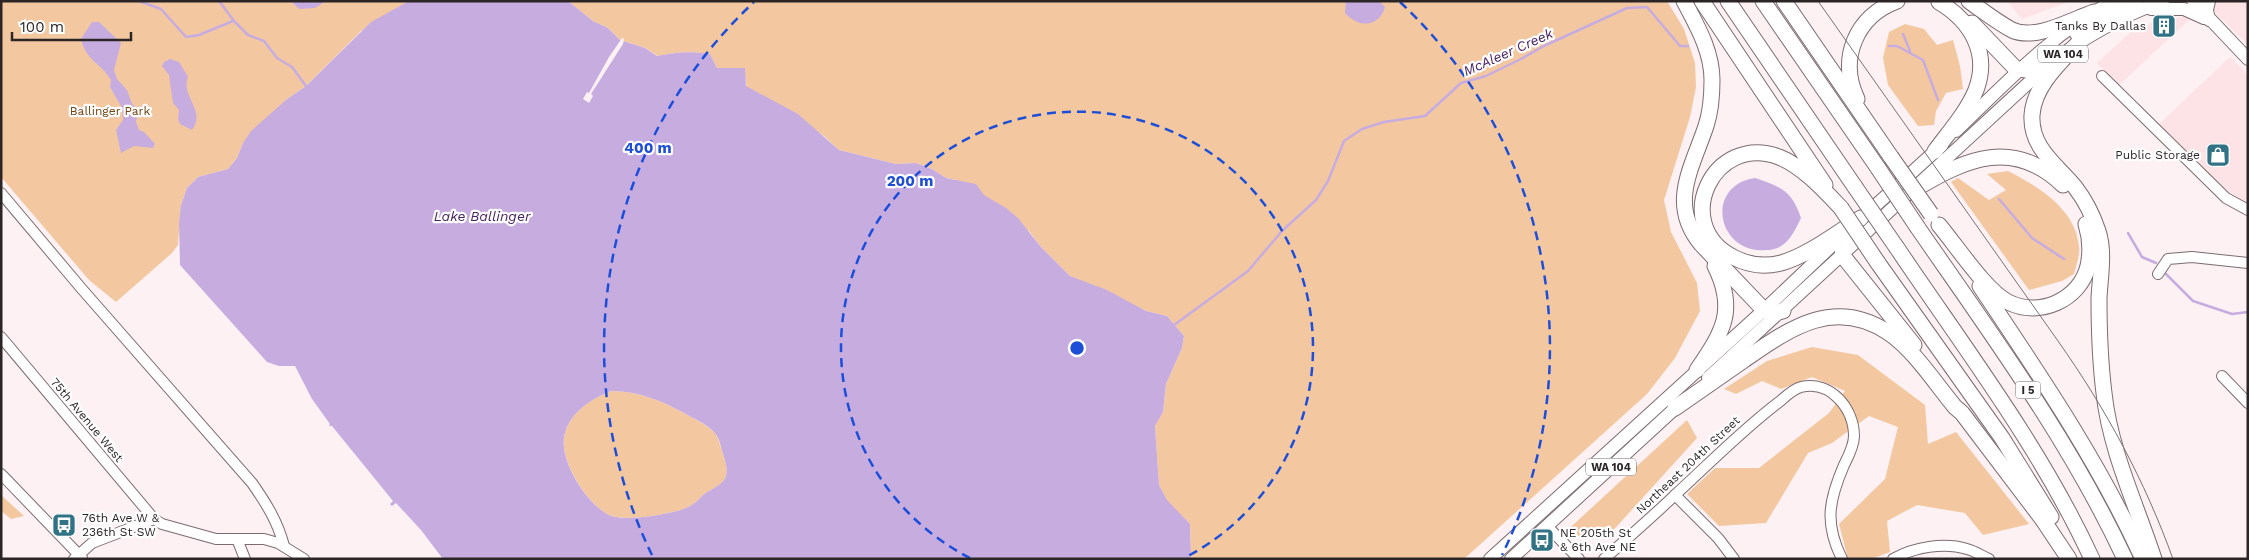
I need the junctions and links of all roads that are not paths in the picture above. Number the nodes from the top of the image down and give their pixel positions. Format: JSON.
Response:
{"nodes":[{"id":1,"x":1682,"y":1,"type":"edge"},
{"id":2,"x":1702,"y":1,"type":"edge"},
{"id":3,"x":1728,"y":1,"type":"edge"},
{"id":4,"x":1763,"y":1,"type":"edge"},
{"id":5,"x":1784,"y":1,"type":"edge"},
{"id":6,"x":1897,"y":1,"type":"edge"},
{"id":7,"x":1969,"y":1,"type":"edge"},
{"id":8,"x":2114,"y":1,"type":"edge"},
{"id":9,"x":2163,"y":1,"type":"edge"},
{"id":10,"x":2193,"y":1,"type":"edge"},
{"id":11,"x":2209,"y":1,"type":"edge"},
{"id":12,"x":1938,"y":2,"type":"edge"},
{"id":13,"x":2138,"y":6,"type":"edge"},
{"id":14,"x":2094,"y":12,"type":"junction"},
{"id":15,"x":2209,"y":20,"type":"junction"},
{"id":16,"x":2080,"y":41,"type":"junction"},
{"id":17,"x":2047,"y":57,"type":"junction"},
{"id":18,"x":2248,"y":59,"type":"edge"},
{"id":19,"x":2019,"y":70,"type":"junction"},
{"id":20,"x":2102,"y":76,"type":"dead end"},
{"id":21,"x":1996,"y":112,"type":"junction"},
{"id":22,"x":1874,"y":131,"type":"junction"},
{"id":23,"x":1935,"y":151,"type":"junction"},
{"id":24,"x":1917,"y":188,"type":"junction"},
{"id":25,"x":1,"y":193,"type":"edge"},
{"id":26,"x":1841,"y":208,"type":"junction"},
{"id":27,"x":2248,"y":210,"type":"edge"},
{"id":28,"x":1861,"y":218,"type":"junction"},
{"id":29,"x":1935,"y":219,"type":"junction"},
{"id":30,"x":1845,"y":233,"type":"junction"},
{"id":31,"x":1705,"y":249,"type":"junction"},
{"id":32,"x":1843,"y":256,"type":"junction"},
{"id":33,"x":2248,"y":263,"type":"edge"},
{"id":34,"x":2158,"y":274,"type":"dead end"},
{"id":35,"x":1764,"y":310,"type":"junction"},
{"id":36,"x":1783,"y":310,"type":"junction"},
{"id":37,"x":1,"y":337,"type":"edge"},
{"id":38,"x":1697,"y":370,"type":"junction"},
{"id":39,"x":2222,"y":376,"type":"dead end"},
{"id":40,"x":2248,"y":403,"type":"edge"},
{"id":41,"x":1675,"y":408,"type":"junction"},
{"id":42,"x":1962,"y":413,"type":"junction"},
{"id":43,"x":1,"y":474,"type":"edge"},
{"id":44,"x":1675,"y":496,"type":"junction"},
{"id":45,"x":1551,"y":502,"type":"junction"},
{"id":46,"x":154,"y":519,"type":"junction"},
{"id":47,"x":1547,"y":526,"type":"junction"},
{"id":48,"x":237,"y":539,"type":"junction"},
{"id":49,"x":1510,"y":541,"type":"junction"},
{"id":50,"x":289,"y":549,"type":"junction"},
{"id":51,"x":78,"y":557,"type":"edge"},
{"id":52,"x":245,"y":559,"type":"edge"},
{"id":53,"x":304,"y":559,"type":"edge"},
{"id":54,"x":1490,"y":559,"type":"edge"},
{"id":55,"x":1511,"y":559,"type":"edge"},
{"id":56,"x":1579,"y":559,"type":"edge"},
{"id":57,"x":1604,"y":559,"type":"edge"},
{"id":58,"x":1734,"y":559,"type":"edge"},
{"id":59,"x":1842,"y":559,"type":"edge"},
{"id":60,"x":1893,"y":559,"type":"edge"},
{"id":61,"x":1989,"y":559,"type":"edge"},
{"id":62,"x":2070,"y":559,"type":"edge"},
{"id":63,"x":2092,"y":559,"type":"edge"},
{"id":64,"x":2125,"y":559,"type":"edge"},
{"id":65,"x":2143,"y":559,"type":"edge"},
{"id":66,"x":2154,"y":559,"type":"edge"}],
"edges":[{"from":1,"to":31,"type":"highway"},
{"from":2,"to":26,"type":"highway"},
{"from":3,"to":63,"type":"highway","number":"I 5","bridge":true},
{"from":4,"to":64,"type":"highway","number":"I 5","bridge":true},
{"from":5,"to":22,"type":"highway"},
{"from":6,"to":22,"type":"highway"},
{"from":7,"to":14,"type":"highway"},
{"from":8,"to":14,"type":"main road","number":"WA 104"},
{"from":9,"to":13,"type":"main road","number":"WA 104"},
{"from":10,"to":15,"type":"main road"},
{"from":11,"to":15,"type":"main road"},
{"from":12,"to":19,"type":"highway"},
{"from":12,"to":23,"type":"highway"},
{"from":13,"to":15,"type":"main road"},
{"from":13,"to":16,"type":"main road","number":"WA 104"},
{"from":13,"to":17,"type":"main road"},
{"from":14,"to":19,"type":"main road","number":"WA 104"},
{"from":15,"to":18,"type":"main road"},
{"from":16,"to":21,"type":"main road","number":"WA 104"},
{"from":16,"to":66,"type":"highway"},
{"from":17,"to":19,"type":"highway"},
{"from":17,"to":21,"type":"main road"},
{"from":19,"to":23,"type":"main road","number":"WA 104"},
{"from":20,"to":27,"type":"street"},
{"from":21,"to":24,"type":"main road","number":"WA 104"},
{"from":22,"to":29,"type":"highway","bridge":true},
{"from":23,"to":28,"type":"main road","number":"WA 104"},
{"from":24,"to":29,"type":"highway"},
{"from":24,"to":32,"type":"main road","number":"WA 104"},
{"from":25,"to":50,"type":"street"},
{"from":26,"to":28,"type":"highway"},
{"from":26,"to":62,"type":"highway","bridge":true},
{"from":28,"to":30,"type":"main road","number":"WA 104"},
{"from":29,"to":65,"type":"highway"},
{"from":30,"to":32,"type":"highway"},
{"from":30,"to":35,"type":"main road","number":"WA 104"},
{"from":31,"to":35,"type":"highway"},
{"from":31,"to":38,"type":"highway"},
{"from":32,"to":36,"type":"main road","number":"WA 104"},
{"from":32,"to":42,"type":"highway"},
{"from":33,"to":34,"type":"street"},
{"from":35,"to":36,"type":"highway"},
{"from":35,"to":38,"type":"main road","number":"WA 104"},
{"from":36,"to":41,"type":"main road","number":"WA 104"},
{"from":37,"to":46,"type":"street","name":"75th Avenue West"},
{"from":38,"to":45,"type":"main road","number":"WA 104"},
{"from":39,"to":40,"type":"street"},
{"from":41,"to":42,"type":"highway"},
{"from":41,"to":47,"type":"main road","number":"WA 104"},
{"from":42,"to":62,"type":"highway"},
{"from":43,"to":51,"type":"street"},
{"from":44,"to":57,"type":"street","name":"Northeast 204th Street"},
{"from":44,"to":58,"type":"street"},
{"from":44,"to":59,"type":"street","name":"Northeast 204th Street"},
{"from":45,"to":47,"type":"main road"},
{"from":45,"to":49,"type":"main road","number":"WA 104"},
{"from":46,"to":48,"type":"street"},
{"from":46,"to":51,"type":"street"},
{"from":47,"to":49,"type":"main road"},
{"from":47,"to":55,"type":"main road","number":"WA 104"},
{"from":47,"to":56,"type":"street"},
{"from":48,"to":50,"type":"street"},
{"from":48,"to":52,"type":"street"},
{"from":49,"to":54,"type":"main road","number":"WA 104"},
{"from":50,"to":53,"type":"street"},
{"from":60,"to":61,"type":"street"}]}
